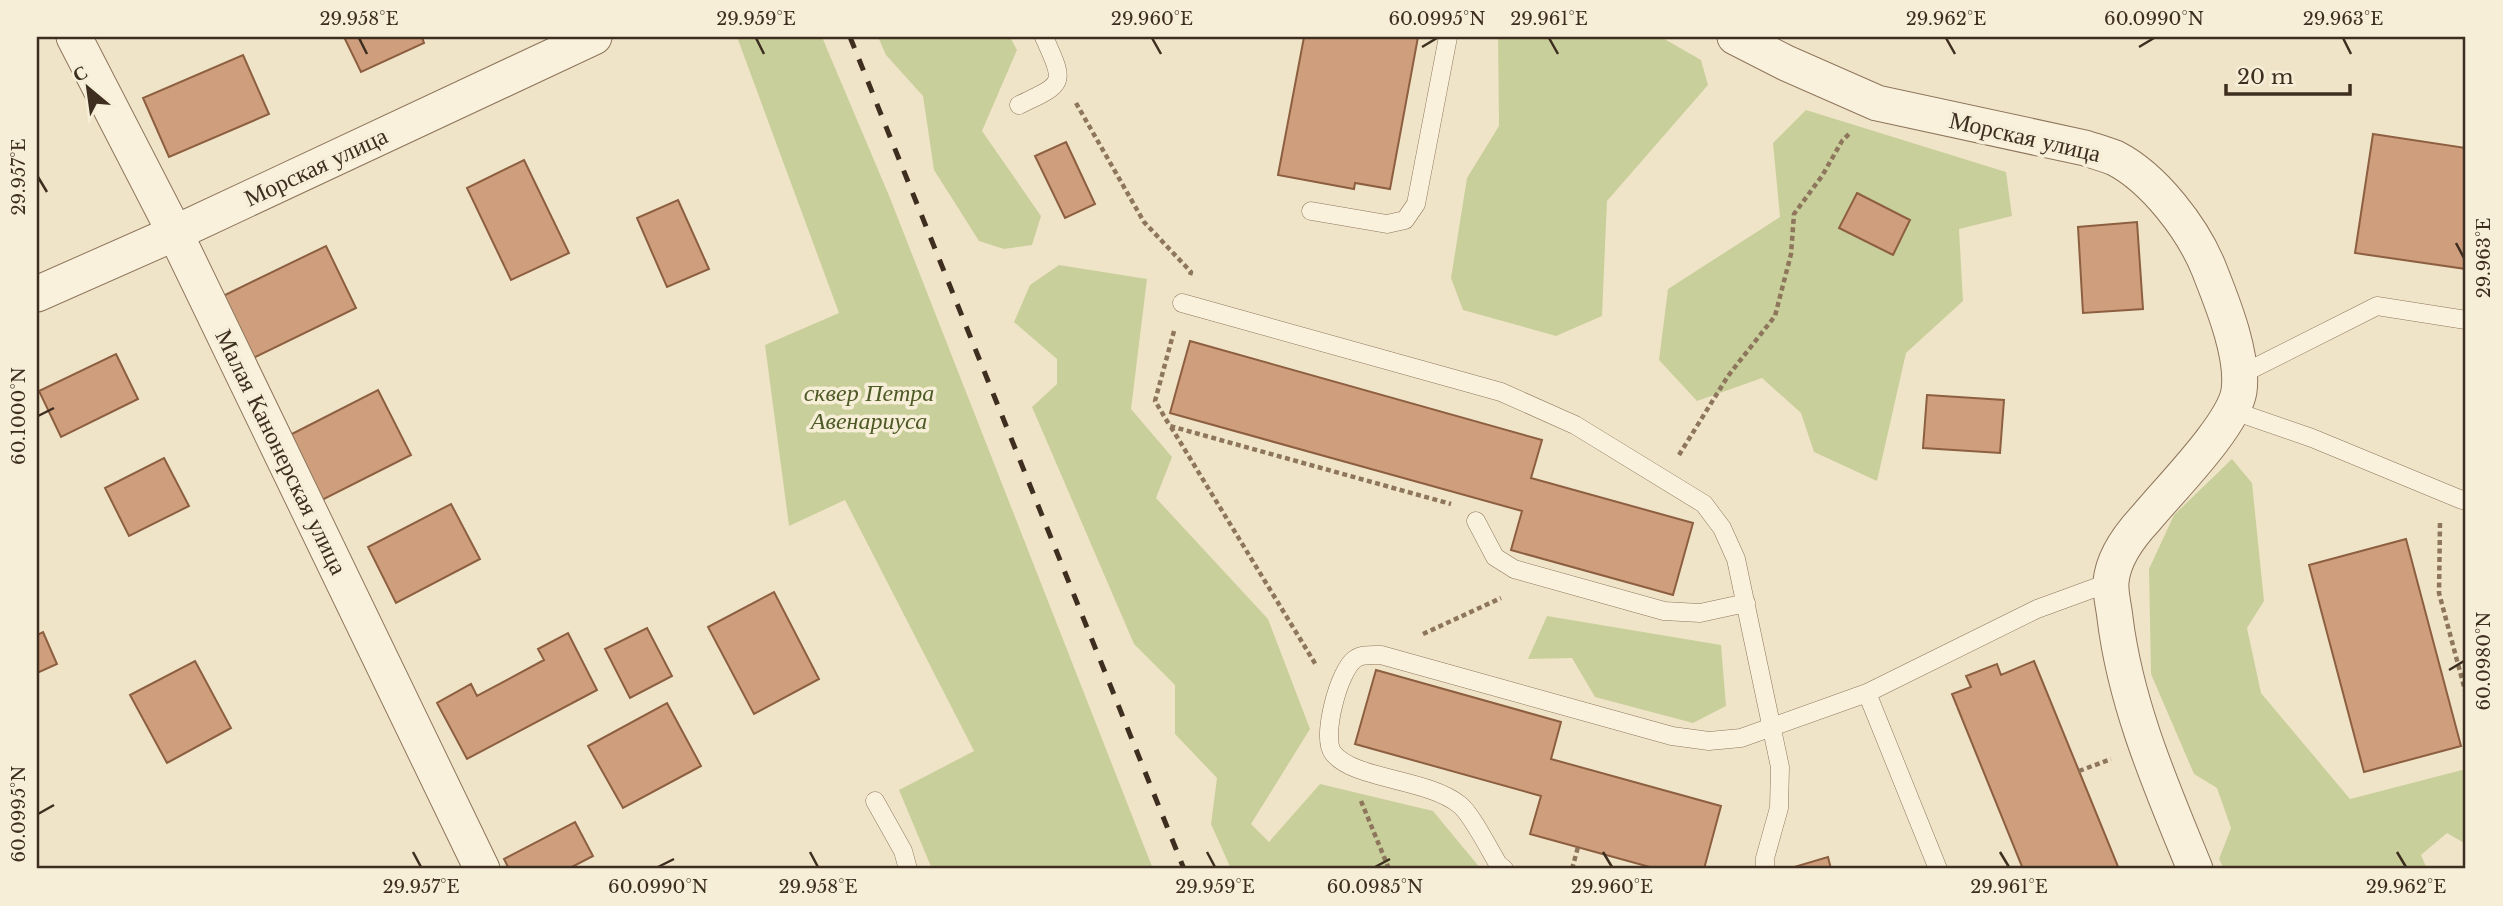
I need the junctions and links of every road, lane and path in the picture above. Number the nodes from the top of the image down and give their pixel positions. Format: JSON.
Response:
{"nodes":[{"id":1,"x":74,"y":37,"type":"edge"},
{"id":2,"x":594,"y":37,"type":"edge"},
{"id":3,"x":1044,"y":37,"type":"edge"},
{"id":4,"x":1448,"y":37,"type":"edge"},
{"id":5,"x":1735,"y":37,"type":"edge"},
{"id":6,"x":1058,"y":81,"type":"junction"},
{"id":7,"x":1877,"y":103,"type":"junction"},
{"id":8,"x":1019,"y":105,"type":"dead end"},
{"id":9,"x":1311,"y":211,"type":"dead end"},
{"id":10,"x":175,"y":233,"type":"junction"},
{"id":11,"x":37,"y":293,"type":"edge"},
{"id":12,"x":1182,"y":303,"type":"junction"},
{"id":13,"x":2466,"y":320,"type":"edge"},
{"id":14,"x":2240,"y":375,"type":"junction"},
{"id":15,"x":2231,"y":410,"type":"junction"},
{"id":16,"x":1170,"y":426,"type":"junction"},
{"id":17,"x":1664,"y":480,"type":"junction"},
{"id":18,"x":2441,"y":491,"type":"junction"},
{"id":19,"x":2466,"y":499,"type":"edge"},
{"id":20,"x":1476,"y":521,"type":"joint"},
{"id":21,"x":1542,"y":578,"type":"junction"},
{"id":22,"x":2110,"y":582,"type":"junction"},
{"id":23,"x":1746,"y":603,"type":"junction"},
{"id":24,"x":1381,"y":654,"type":"junction"},
{"id":25,"x":1867,"y":693,"type":"junction"},
{"id":26,"x":2466,"y":694,"type":"edge"},
{"id":27,"x":1336,"y":698,"type":"junction"},
{"id":28,"x":1773,"y":727,"type":"junction"},
{"id":29,"x":1346,"y":765,"type":"junction"},
{"id":30,"x":876,"y":801,"type":"dead end"},
{"id":31,"x":1578,"y":847,"type":"dead end"},
{"id":32,"x":482,"y":869,"type":"edge"},
{"id":33,"x":908,"y":869,"type":"edge"},
{"id":34,"x":1389,"y":869,"type":"edge"},
{"id":35,"x":1504,"y":869,"type":"edge"},
{"id":36,"x":1572,"y":869,"type":"edge"},
{"id":37,"x":1765,"y":869,"type":"edge"},
{"id":38,"x":1938,"y":869,"type":"edge"},
{"id":39,"x":2195,"y":869,"type":"edge"}],
"edges":[{"from":1,"to":10,"type":"street","name":"Малая Канонерская улица"},
{"from":2,"to":10,"type":"street","name":"Морская улица"},
{"from":3,"to":6,"type":"lane"},
{"from":4,"to":9,"type":"lane"},
{"from":5,"to":7,"type":"street","name":"Морская улица"},
{"from":6,"to":8,"type":"lane"},
{"from":6,"to":12,"type":"path"},
{"from":7,"to":14,"type":"street","name":"Морская улица"},
{"from":7,"to":17,"type":"path"},
{"from":10,"to":11,"type":"street","name":"Морская улица"},
{"from":10,"to":32,"type":"street","name":"Малая Канонерская улица"},
{"from":12,"to":16,"type":"path"},
{"from":12,"to":17,"type":"lane"},
{"from":13,"to":14,"type":"lane"},
{"from":14,"to":15,"type":"street"},
{"from":15,"to":18,"type":"lane"},
{"from":15,"to":22,"type":"street"},
{"from":16,"to":20,"type":"path"},
{"from":16,"to":27,"type":"path"},
{"from":17,"to":23,"type":"lane"},
{"from":18,"to":19,"type":"lane"},
{"from":18,"to":26,"type":"path"},
{"from":20,"to":21,"type":"lane"},
{"from":21,"to":23,"type":"lane"},
{"from":21,"to":24,"type":"path"},
{"from":22,"to":25,"type":"lane"},
{"from":22,"to":39,"type":"street"},
{"from":23,"to":28,"type":"lane"},
{"from":24,"to":27,"type":"lane"},
{"from":24,"to":28,"type":"lane"},
{"from":25,"to":28,"type":"lane"},
{"from":25,"to":38,"type":"lane"},
{"from":27,"to":29,"type":"lane"},
{"from":28,"to":37,"type":"lane"},
{"from":29,"to":34,"type":"path"},
{"from":29,"to":35,"type":"lane"},
{"from":30,"to":33,"type":"lane"},
{"from":31,"to":36,"type":"path"}]}
